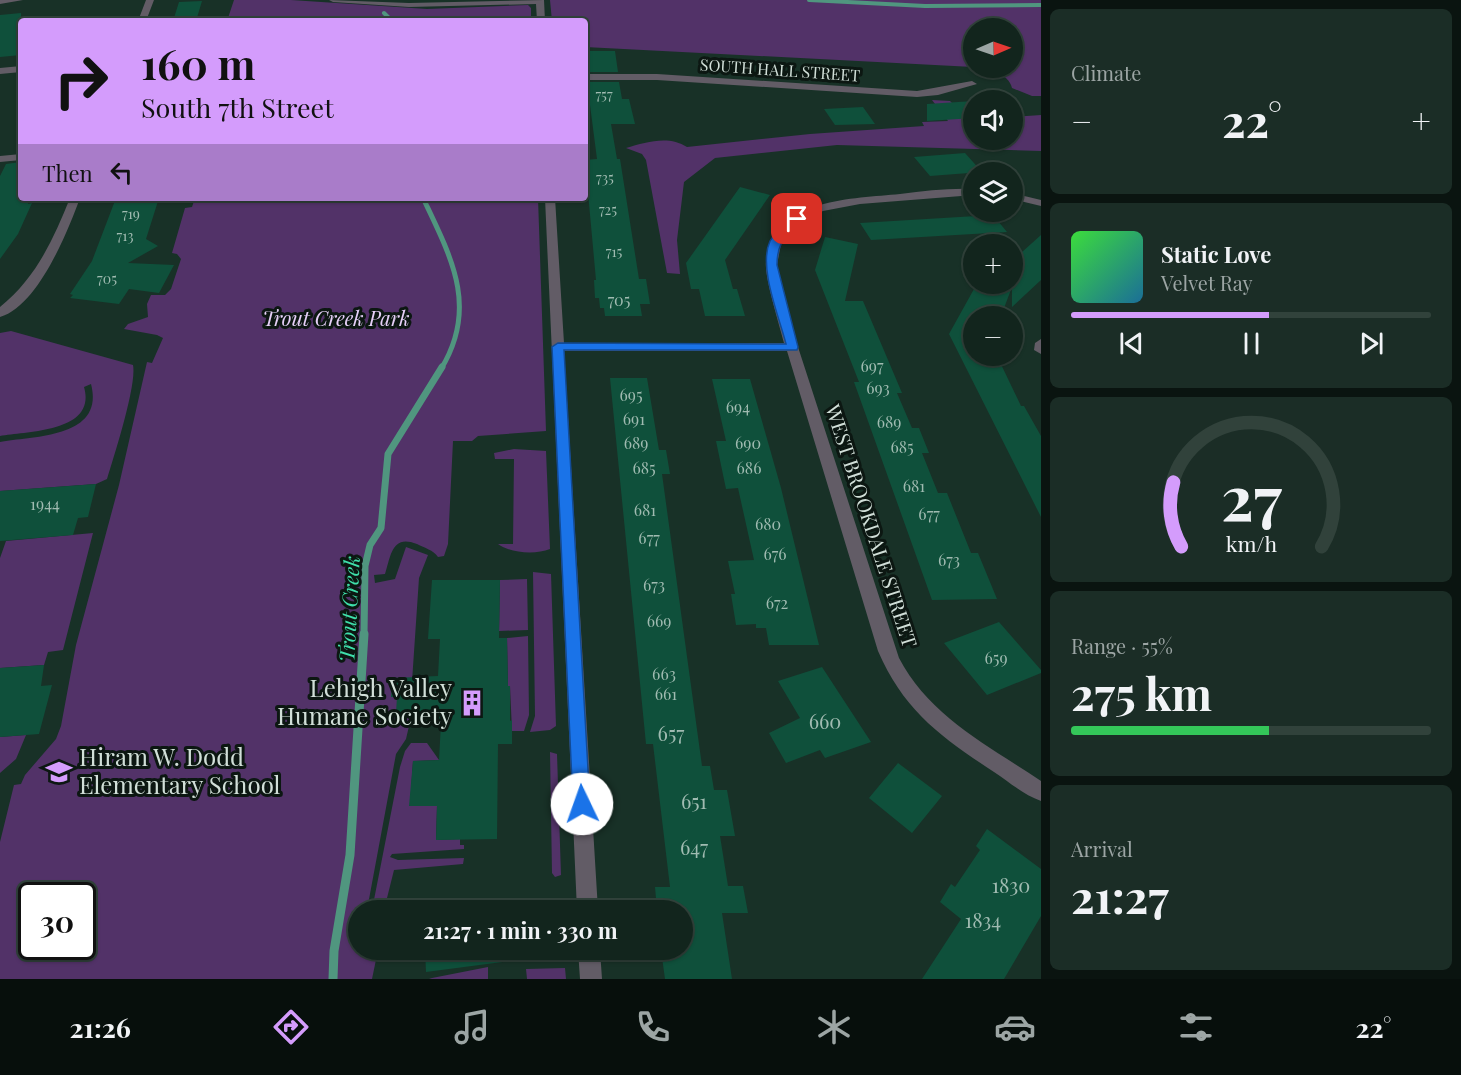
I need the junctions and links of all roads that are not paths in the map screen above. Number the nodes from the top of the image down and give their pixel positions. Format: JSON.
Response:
{"nodes":[{"id":1,"x":19,"y":0,"type":"edge"},
{"id":2,"x":150,"y":0,"type":"edge"},
{"id":3,"x":333,"y":0,"type":"edge"},
{"id":4,"x":540,"y":0,"type":"edge"},
{"id":5,"x":0,"y":2,"type":"edge"},
{"id":6,"x":143,"y":18,"type":"edge"},
{"id":7,"x":541,"y":18,"type":"edge"},
{"id":8,"x":18,"y":69,"type":"edge"},
{"id":9,"x":0,"y":71,"type":"edge"},
{"id":10,"x":588,"y":77,"type":"edge"},
{"id":11,"x":972,"y":84,"type":"dead end"},
{"id":12,"x":18,"y":158,"type":"edge"},
{"id":13,"x":0,"y":159,"type":"edge"},
{"id":14,"x":963,"y":193,"type":"edge"},
{"id":15,"x":1023,"y":198,"type":"edge"},
{"id":16,"x":74,"y":201,"type":"edge"},
{"id":17,"x":550,"y":201,"type":"edge"},
{"id":18,"x":1041,"y":202,"type":"edge"},
{"id":19,"x":3,"y":311,"type":"edge"},
{"id":20,"x":1041,"y":343,"type":"edge"},
{"id":21,"x":558,"y":347,"type":"junction"},
{"id":22,"x":792,"y":347,"type":"junction"},
{"id":23,"x":1041,"y":350,"type":"edge"},
{"id":24,"x":1041,"y":792,"type":"edge"},
{"id":25,"x":586,"y":900,"type":"edge"},
{"id":26,"x":590,"y":960,"type":"edge"},
{"id":27,"x":591,"y":979,"type":"edge"}],
"edges":[{"from":1,"to":5,"type":"street"},
{"from":2,"to":6,"type":"street"},
{"from":3,"to":4,"type":"street"},
{"from":4,"to":7,"type":"street"},
{"from":8,"to":9,"type":"street"},
{"from":10,"to":11,"type":"street","name":"SOUTH HALL STREET"},
{"from":12,"to":13,"type":"street"},
{"from":14,"to":22,"type":"street","name":"WEST BROOKDALE STREET"},
{"from":15,"to":18,"type":"street"},
{"from":16,"to":19,"type":"street"},
{"from":17,"to":21,"type":"street"},
{"from":20,"to":23,"type":"street"},
{"from":21,"to":22,"type":"street"},
{"from":21,"to":25,"type":"street"},
{"from":22,"to":24,"type":"street","name":"WEST BROOKDALE STREET"},
{"from":26,"to":27,"type":"street"}]}
